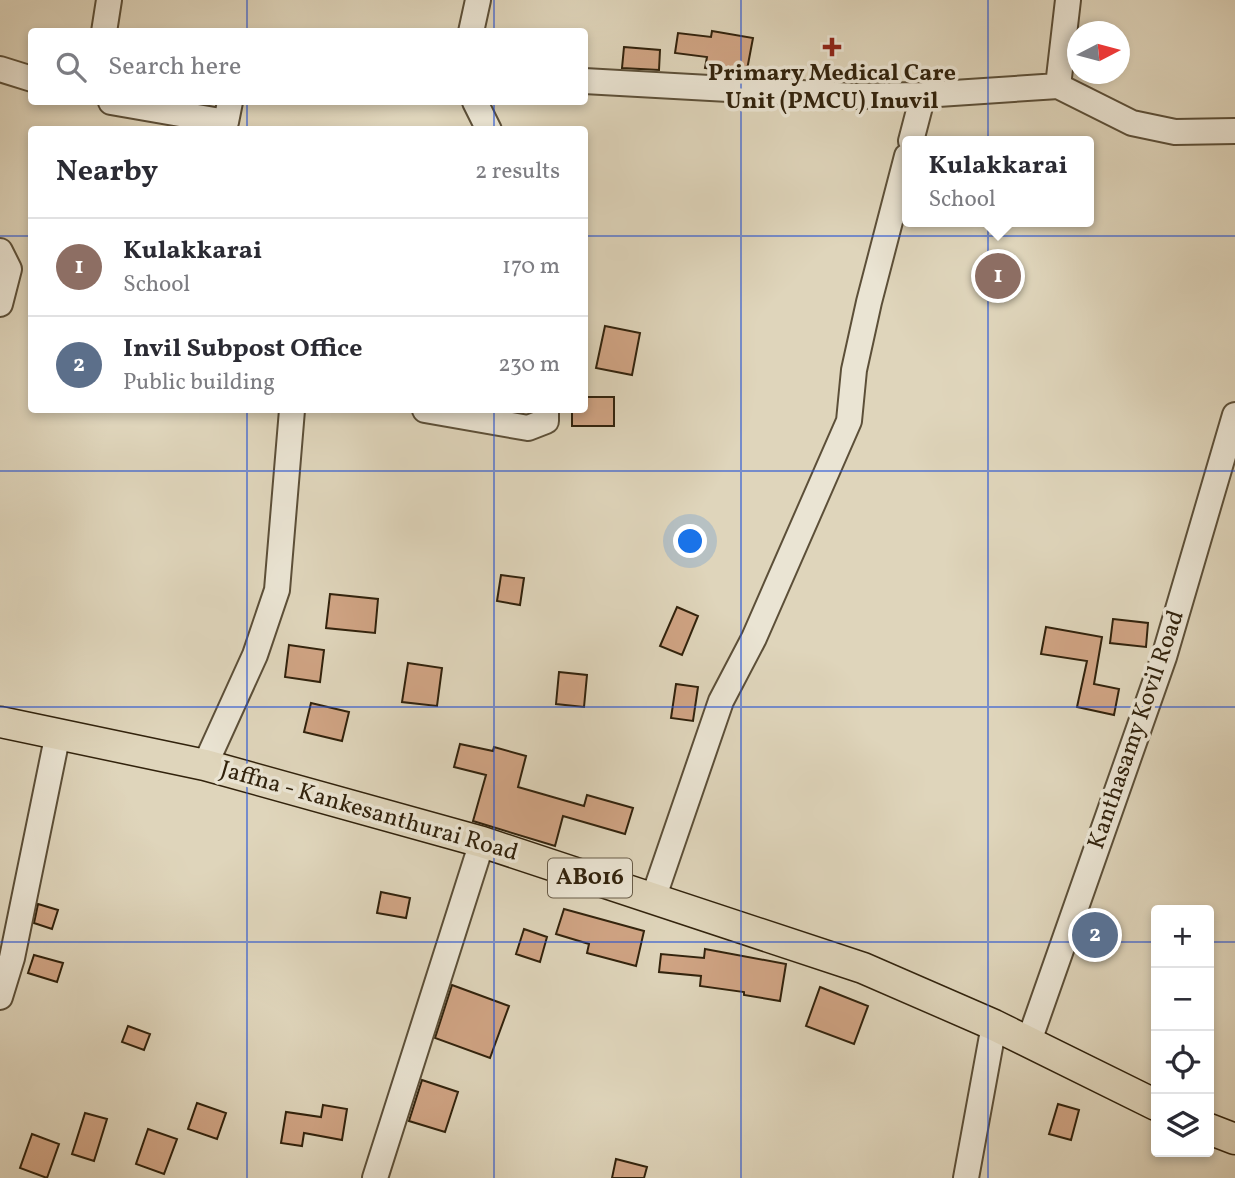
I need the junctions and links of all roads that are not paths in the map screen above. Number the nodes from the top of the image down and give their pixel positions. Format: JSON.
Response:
{"nodes":[{"id":1,"x":109,"y":0,"type":"edge"},
{"id":2,"x":478,"y":0,"type":"edge"},
{"id":3,"x":1068,"y":0,"type":"edge"},
{"id":4,"x":105,"y":28,"type":"edge"},
{"id":5,"x":472,"y":28,"type":"edge"},
{"id":6,"x":0,"y":69,"type":"edge"},
{"id":7,"x":28,"y":78,"type":"edge"},
{"id":8,"x":588,"y":81,"type":"edge"},
{"id":9,"x":1058,"y":86,"type":"junction"},
{"id":10,"x":923,"y":95,"type":"junction"},
{"id":11,"x":133,"y":105,"type":"edge"},
{"id":12,"x":476,"y":105,"type":"edge"},
{"id":13,"x":228,"y":118,"type":"edge"},
{"id":14,"x":487,"y":126,"type":"edge"},
{"id":15,"x":1235,"y":131,"type":"edge"},
{"id":16,"x":912,"y":136,"type":"edge"},
{"id":17,"x":902,"y":176,"type":"edge"},
{"id":18,"x":0,"y":251,"type":"edge"},
{"id":19,"x":0,"y":304,"type":"edge"},
{"id":20,"x":292,"y":413,"type":"edge"},
{"id":21,"x":442,"y":413,"type":"edge"},
{"id":22,"x":546,"y":413,"type":"edge"},
{"id":23,"x":1235,"y":415,"type":"edge"},
{"id":24,"x":0,"y":722,"type":"edge"},
{"id":25,"x":58,"y":733,"type":"junction"},
{"id":26,"x":205,"y":765,"type":"junction"},
{"id":27,"x":482,"y":842,"type":"junction"},
{"id":28,"x":653,"y":899,"type":"junction"},
{"id":29,"x":0,"y":997,"type":"edge"},
{"id":30,"x":994,"y":1024,"type":"junction"},
{"id":31,"x":1029,"y":1041,"type":"junction"},
{"id":32,"x":1151,"y":1102,"type":"edge"},
{"id":33,"x":1214,"y":1131,"type":"edge"},
{"id":34,"x":1235,"y":1139,"type":"edge"},
{"id":35,"x":375,"y":1178,"type":"edge"},
{"id":36,"x":965,"y":1178,"type":"edge"}],
"edges":[{"from":1,"to":4,"type":"street"},
{"from":2,"to":5,"type":"street"},
{"from":3,"to":9,"type":"street"},
{"from":6,"to":7,"type":"street"},
{"from":8,"to":10,"type":"street"},
{"from":9,"to":10,"type":"street"},
{"from":9,"to":15,"type":"street"},
{"from":10,"to":16,"type":"street"},
{"from":11,"to":13,"type":"street"},
{"from":12,"to":14,"type":"street"},
{"from":17,"to":28,"type":"street"},
{"from":18,"to":19,"type":"street"},
{"from":20,"to":26,"type":"street"},
{"from":21,"to":22,"type":"street"},
{"from":23,"to":31,"type":"street","name":"Kanthasamy Kovil Road"},
{"from":24,"to":25,"type":"main road","name":"Jaffna - Kankesanthurai Road","number":"AB016"},
{"from":25,"to":26,"type":"main road","name":"Jaffna - Kankesanthurai Road","number":"AB016"},
{"from":25,"to":29,"type":"street"},
{"from":26,"to":27,"type":"main road","name":"Jaffna - Kankesanthurai Road","number":"AB016"},
{"from":27,"to":28,"type":"main road","name":"Jaffna - Kankesanthurai Road","number":"AB016"},
{"from":27,"to":35,"type":"street"},
{"from":28,"to":30,"type":"main road","name":"Jaffna - Kankesanthurai Road","number":"AB016"},
{"from":30,"to":31,"type":"main road","name":"Jaffna - Kankesanthurai Road","number":"AB016"},
{"from":30,"to":36,"type":"street"},
{"from":31,"to":32,"type":"main road","name":"Jaffna - Kankesanthurai Road","number":"AB016"},
{"from":33,"to":34,"type":"main road"}]}
